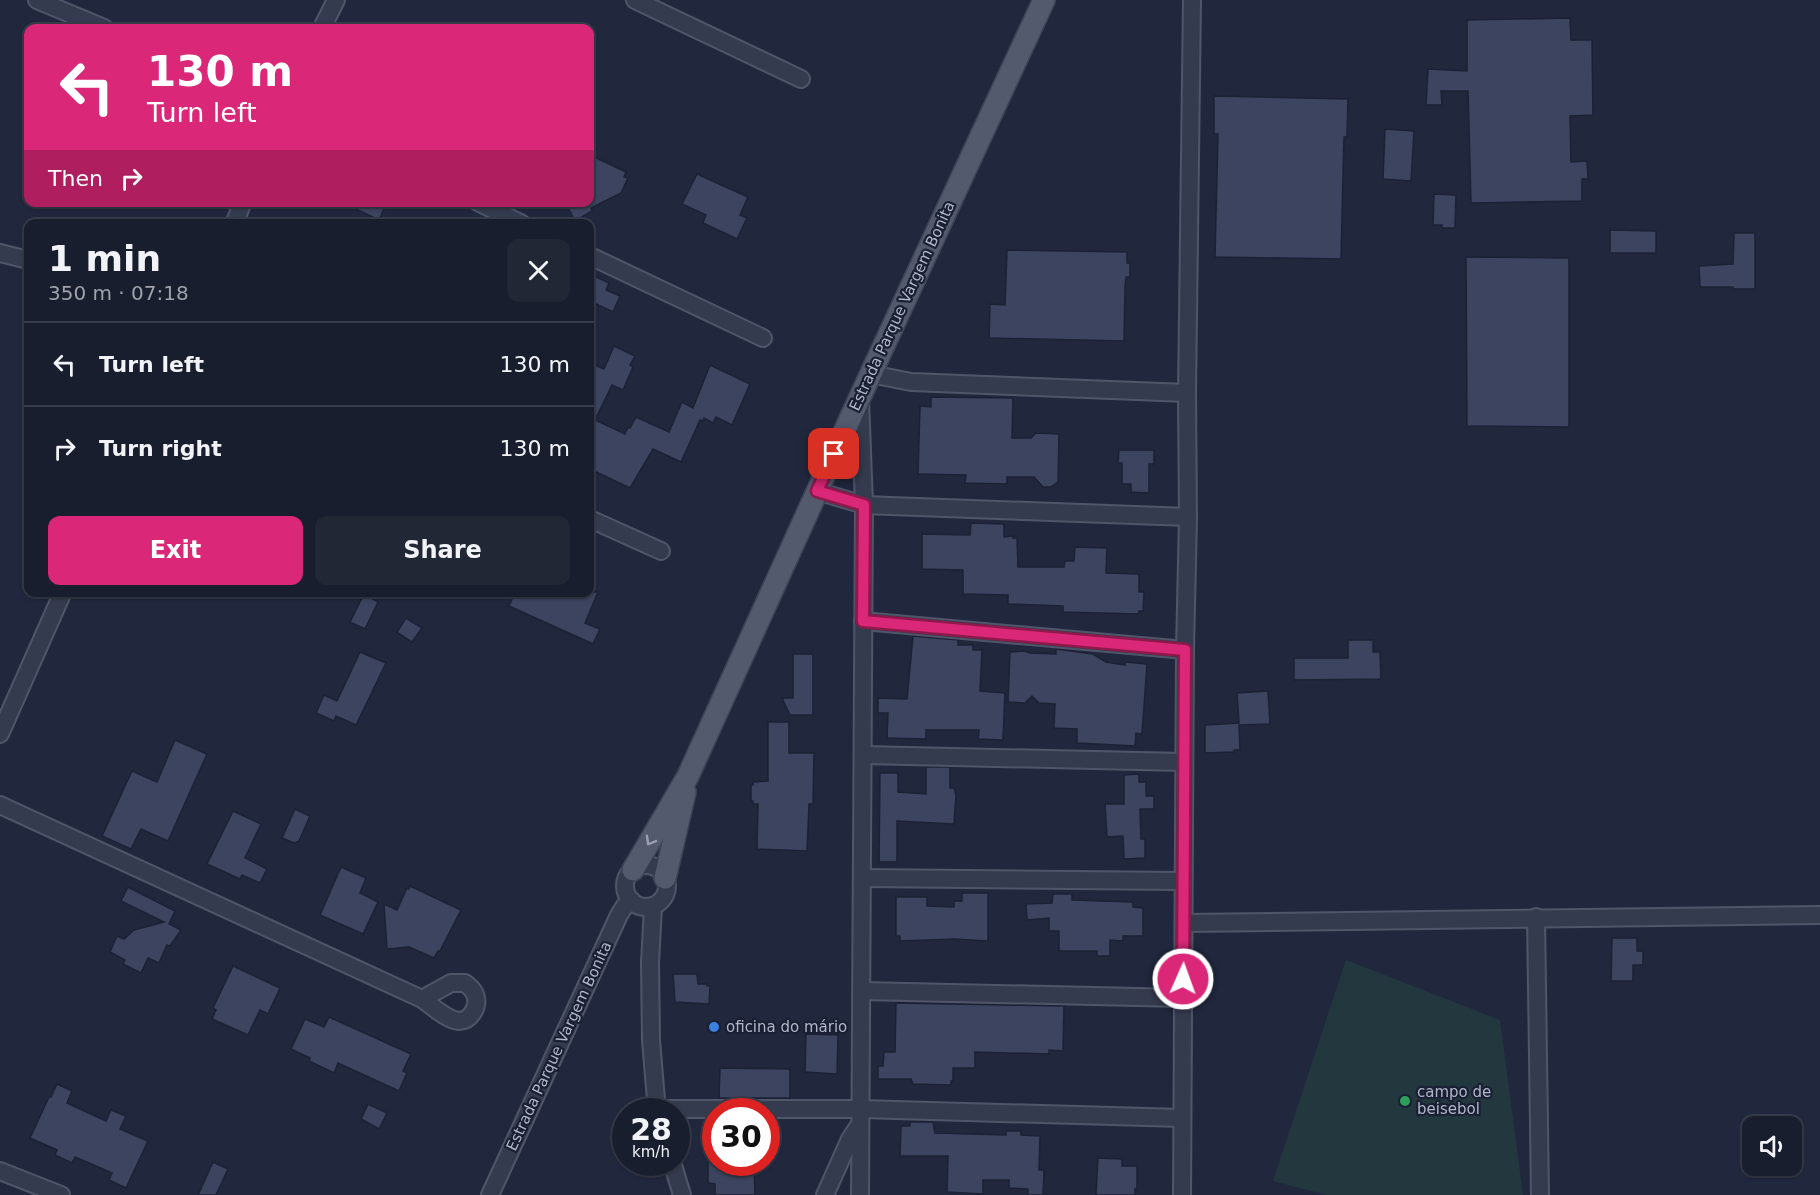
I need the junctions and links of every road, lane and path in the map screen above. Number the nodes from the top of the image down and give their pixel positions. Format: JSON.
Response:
{"nodes":[{"id":1,"x":37,"y":0,"type":"edge"},
{"id":2,"x":336,"y":0,"type":"edge"},
{"id":3,"x":635,"y":0,"type":"edge"},
{"id":4,"x":1044,"y":0,"type":"edge"},
{"id":5,"x":1192,"y":0,"type":"edge"},
{"id":6,"x":94,"y":24,"type":"edge"},
{"id":7,"x":324,"y":24,"type":"edge"},
{"id":8,"x":801,"y":79,"type":"dead end"},
{"id":9,"x":488,"y":207,"type":"edge"},
{"id":10,"x":512,"y":219,"type":"edge"},
{"id":11,"x":0,"y":253,"type":"edge"},
{"id":12,"x":594,"y":258,"type":"edge"},
{"id":13,"x":24,"y":259,"type":"edge"},
{"id":14,"x":763,"y":338,"type":"dead end"},
{"id":15,"x":871,"y":374,"type":"junction"},
{"id":16,"x":1187,"y":393,"type":"junction"},
{"id":17,"x":860,"y":397,"type":"junction"},
{"id":18,"x":817,"y":491,"type":"junction"},
{"id":19,"x":864,"y":505,"type":"junction"},
{"id":20,"x":1188,"y":517,"type":"junction"},
{"id":21,"x":594,"y":521,"type":"edge"},
{"id":22,"x":661,"y":551,"type":"dead end"},
{"id":23,"x":61,"y":597,"type":"edge"},
{"id":24,"x":863,"y":621,"type":"junction"},
{"id":25,"x":1185,"y":650,"type":"junction"},
{"id":26,"x":0,"y":734,"type":"edge"},
{"id":27,"x":863,"y":755,"type":"junction"},
{"id":28,"x":1184,"y":762,"type":"junction"},
{"id":29,"x":688,"y":776,"type":"junction"},
{"id":30,"x":0,"y":805,"type":"edge"},
{"id":31,"x":633,"y":870,"type":"junction"},
{"id":32,"x":665,"y":878,"type":"junction"},
{"id":33,"x":862,"y":878,"type":"junction"},
{"id":34,"x":1183,"y":880,"type":"junction"},
{"id":35,"x":632,"y":901,"type":"junction"},
{"id":36,"x":653,"y":906,"type":"junction"},
{"id":37,"x":1820,"y":915,"type":"edge"},
{"id":38,"x":1536,"y":917,"type":"junction"},
{"id":39,"x":1184,"y":923,"type":"junction"},
{"id":40,"x":862,"y":991,"type":"junction"},
{"id":41,"x":1182,"y":998,"type":"junction"},
{"id":42,"x":422,"y":999,"type":"dead end"},
{"id":43,"x":656,"y":1098,"type":"edge"},
{"id":44,"x":690,"y":1111,"type":"edge"},
{"id":45,"x":860,"y":1116,"type":"junction"},
{"id":46,"x":1182,"y":1118,"type":"junction"},
{"id":47,"x":0,"y":1172,"type":"edge"},
{"id":48,"x":676,"y":1176,"type":"edge"},
{"id":49,"x":61,"y":1195,"type":"edge"},
{"id":50,"x":490,"y":1195,"type":"edge"},
{"id":51,"x":682,"y":1195,"type":"edge"},
{"id":52,"x":825,"y":1195,"type":"edge"},
{"id":53,"x":860,"y":1195,"type":"edge"},
{"id":54,"x":1182,"y":1195,"type":"edge"},
{"id":55,"x":1540,"y":1195,"type":"edge"}],
"edges":[{"from":1,"to":6,"type":"street"},
{"from":2,"to":7,"type":"street"},
{"from":3,"to":8,"type":"street"},
{"from":4,"to":15,"type":"main road","name":"Estrada Parque Vargem Bonita"},
{"from":5,"to":16,"type":"street"},
{"from":9,"to":10,"type":"street"},
{"from":11,"to":13,"type":"street"},
{"from":12,"to":14,"type":"street"},
{"from":15,"to":16,"type":"street"},
{"from":15,"to":17,"type":"main road","name":"Estrada Parque Vargem Bonita"},
{"from":16,"to":20,"type":"street"},
{"from":17,"to":18,"type":"main road","name":"Estrada Parque Vargem Bonita"},
{"from":17,"to":19,"type":"street"},
{"from":18,"to":19,"type":"street"},
{"from":18,"to":29,"type":"main road","name":"Estrada Parque Vargem Bonita"},
{"from":19,"to":20,"type":"street"},
{"from":19,"to":24,"type":"street"},
{"from":20,"to":25,"type":"street"},
{"from":21,"to":22,"type":"street"},
{"from":23,"to":26,"type":"street"},
{"from":24,"to":25,"type":"street"},
{"from":24,"to":27,"type":"street"},
{"from":25,"to":28,"type":"street"},
{"from":27,"to":28,"type":"street"},
{"from":27,"to":33,"type":"street"},
{"from":28,"to":34,"type":"street"},
{"from":29,"to":31,"type":"main road","name":"Estrada Parque Vargem Bonita","one_way":true},
{"from":29,"to":32,"type":"main road","name":"Estrada Parque Vargem Bonita"},
{"from":30,"to":42,"type":"street"},
{"from":31,"to":32,"type":"street"},
{"from":31,"to":35,"type":"street"},
{"from":32,"to":36,"type":"street"},
{"from":33,"to":34,"type":"street"},
{"from":33,"to":40,"type":"street"},
{"from":34,"to":39,"type":"street"},
{"from":35,"to":36,"type":"street"},
{"from":35,"to":50,"type":"street","name":"Estrada Parque Vargem Bonita"},
{"from":36,"to":43,"type":"street"},
{"from":37,"to":38,"type":"street"},
{"from":38,"to":39,"type":"street"},
{"from":38,"to":55,"type":"street"},
{"from":39,"to":41,"type":"street"},
{"from":40,"to":41,"type":"street"},
{"from":40,"to":45,"type":"street"},
{"from":41,"to":46,"type":"street"},
{"from":44,"to":45,"type":"street"},
{"from":45,"to":46,"type":"street"},
{"from":45,"to":52,"type":"street"},
{"from":45,"to":53,"type":"street"},
{"from":46,"to":54,"type":"street"},
{"from":47,"to":49,"type":"street"},
{"from":48,"to":51,"type":"street"}]}
